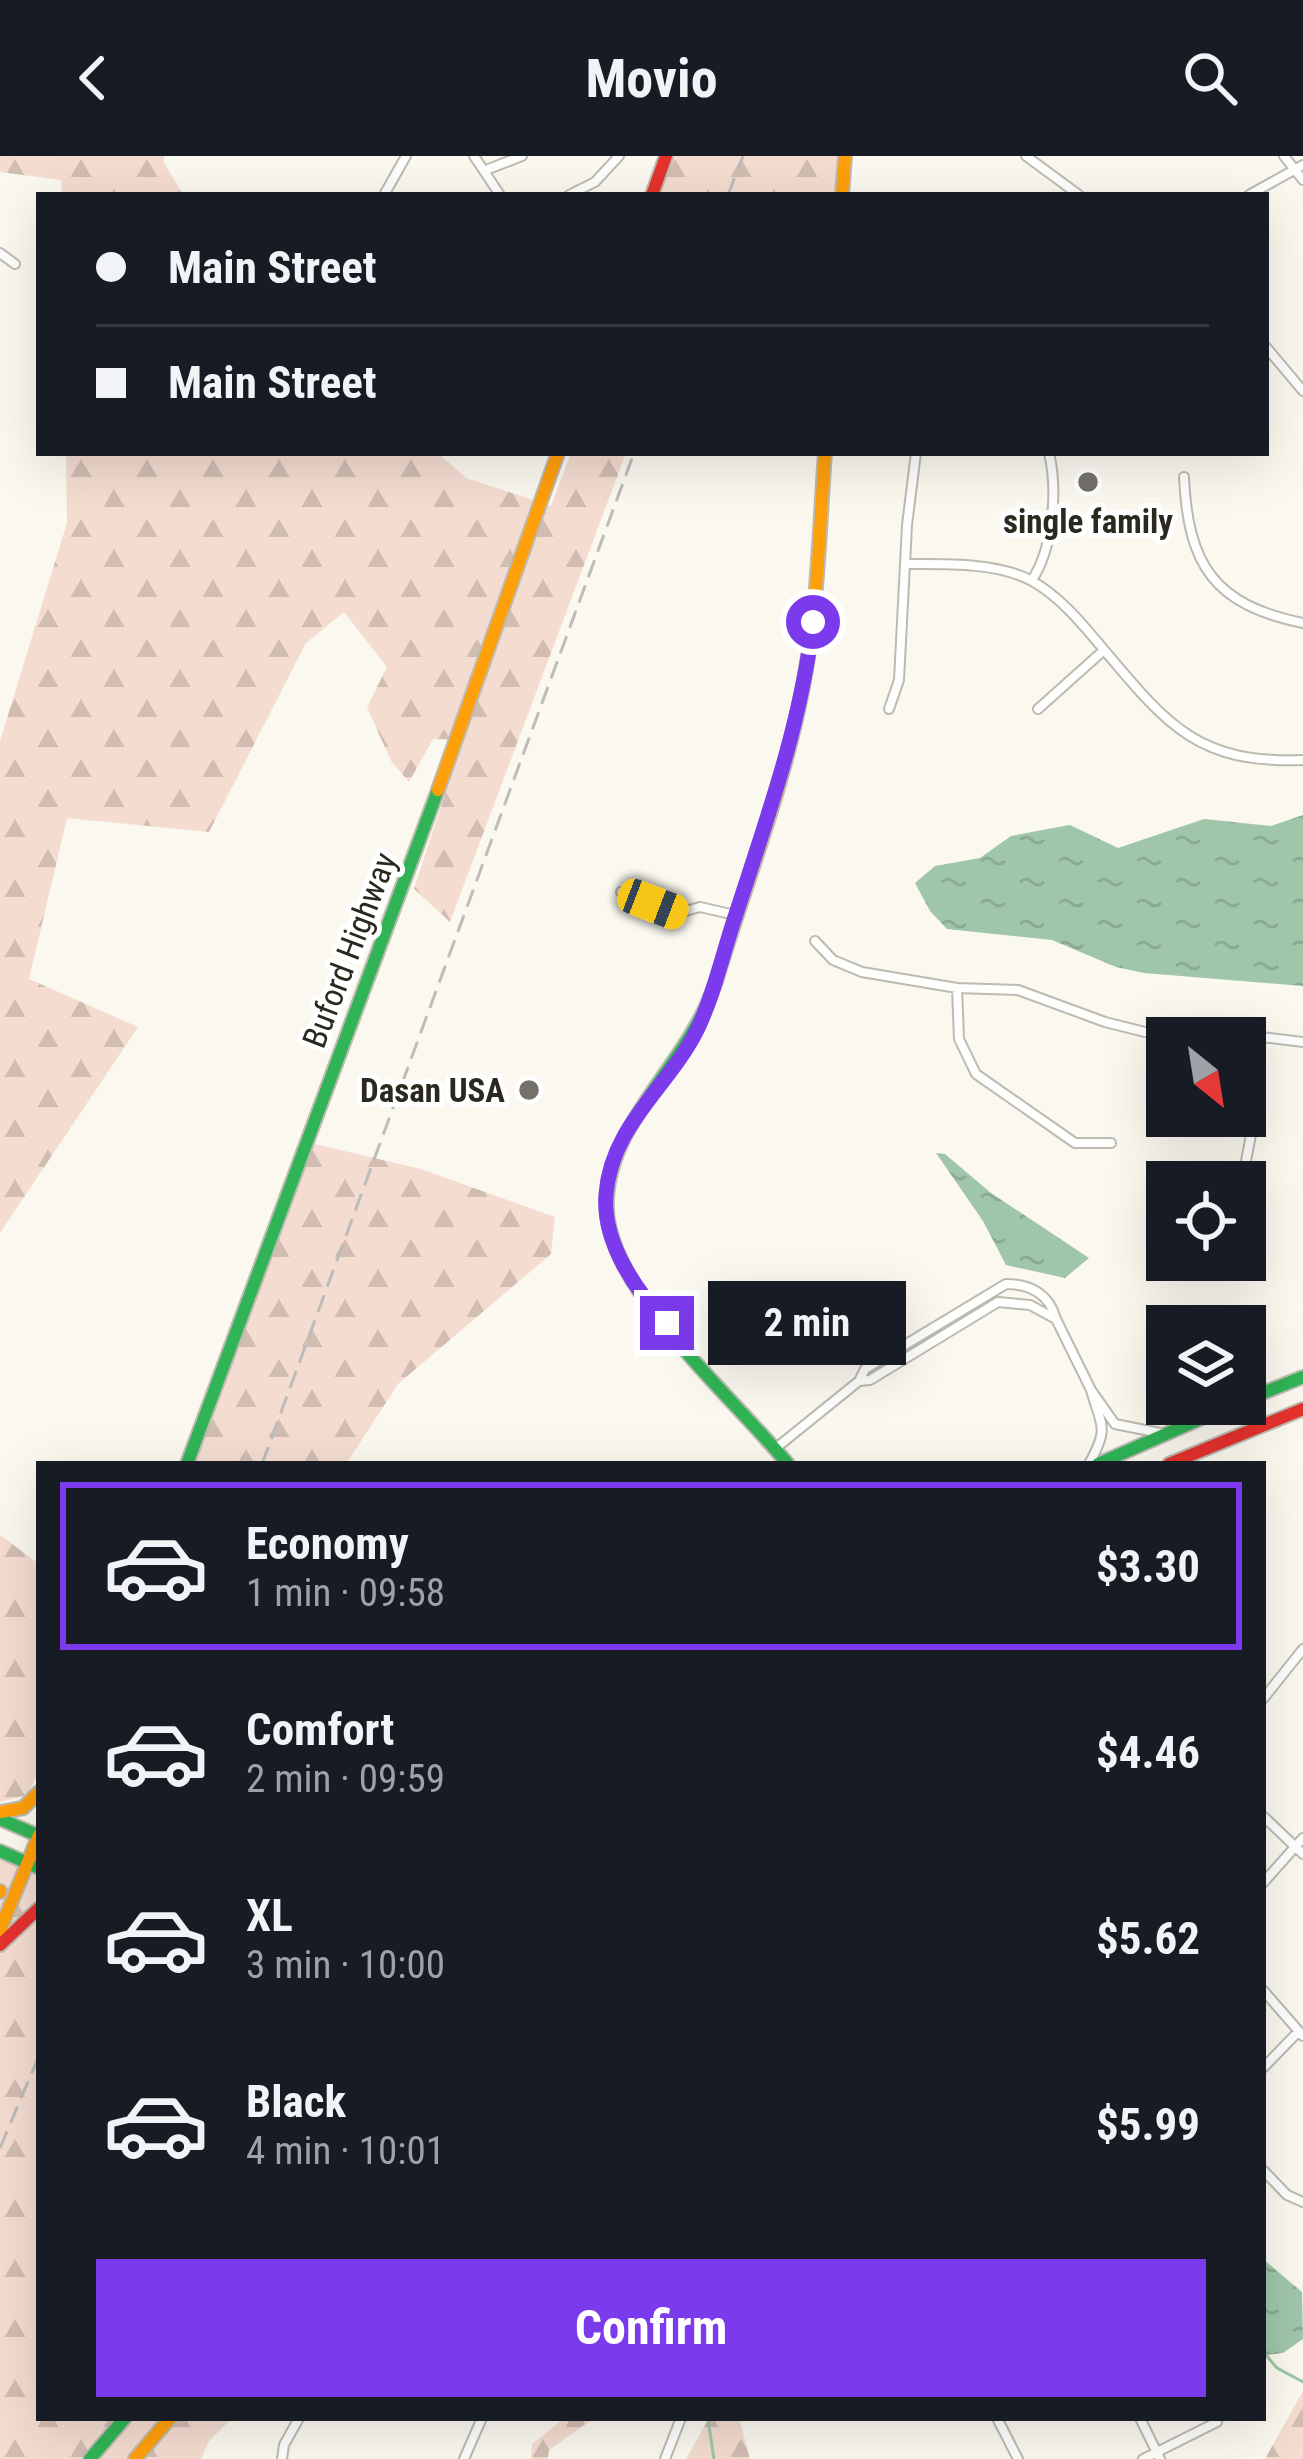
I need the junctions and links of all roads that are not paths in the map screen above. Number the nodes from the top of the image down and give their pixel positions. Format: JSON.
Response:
{"nodes":[{"id":1,"x":406,"y":156,"type":"edge"},
{"id":2,"x":474,"y":156,"type":"edge"},
{"id":3,"x":522,"y":156,"type":"edge"},
{"id":4,"x":620,"y":156,"type":"edge"},
{"id":5,"x":666,"y":156,"type":"edge"},
{"id":6,"x":844,"y":156,"type":"edge"},
{"id":7,"x":1026,"y":156,"type":"edge"},
{"id":8,"x":1284,"y":156,"type":"edge"},
{"id":9,"x":1299,"y":168,"type":"edge"},
{"id":10,"x":485,"y":170,"type":"junction"},
{"id":11,"x":1303,"y":180,"type":"edge"},
{"id":12,"x":386,"y":192,"type":"edge"},
{"id":13,"x":498,"y":192,"type":"edge"},
{"id":14,"x":575,"y":192,"type":"edge"},
{"id":15,"x":653,"y":192,"type":"edge"},
{"id":16,"x":842,"y":192,"type":"edge"},
{"id":17,"x":1075,"y":192,"type":"edge"},
{"id":18,"x":1255,"y":192,"type":"edge"},
{"id":19,"x":0,"y":253,"type":"edge"},
{"id":20,"x":15,"y":264,"type":"dead end"},
{"id":21,"x":1269,"y":350,"type":"edge"},
{"id":22,"x":1303,"y":391,"type":"edge"},
{"id":23,"x":557,"y":456,"type":"edge"},
{"id":24,"x":825,"y":456,"type":"edge"},
{"id":25,"x":916,"y":456,"type":"edge"},
{"id":26,"x":1049,"y":456,"type":"edge"},
{"id":27,"x":1184,"y":477,"type":"dead end"},
{"id":28,"x":905,"y":564,"type":"junction"},
{"id":29,"x":1031,"y":580,"type":"junction"},
{"id":30,"x":1303,"y":622,"type":"edge"},
{"id":31,"x":1104,"y":650,"type":"junction"},
{"id":32,"x":889,"y":709,"type":"dead end"},
{"id":33,"x":1038,"y":709,"type":"dead end"},
{"id":34,"x":1303,"y":760,"type":"edge"},
{"id":35,"x":621,"y":892,"type":"dead end"},
{"id":36,"x":735,"y":915,"type":"junction"},
{"id":37,"x":815,"y":941,"type":"dead end"},
{"id":38,"x":957,"y":988,"type":"junction"},
{"id":39,"x":1146,"y":1032,"type":"edge"},
{"id":40,"x":1266,"y":1038,"type":"edge"},
{"id":41,"x":1303,"y":1042,"type":"edge"},
{"id":42,"x":1111,"y":1143,"type":"dead end"},
{"id":43,"x":1056,"y":1319,"type":"junction"},
{"id":44,"x":1303,"y":1377,"type":"edge"},
{"id":45,"x":859,"y":1382,"type":"junction"},
{"id":46,"x":1091,"y":1390,"type":"junction"},
{"id":47,"x":1266,"y":1392,"type":"edge"},
{"id":48,"x":1303,"y":1409,"type":"edge"},
{"id":49,"x":1181,"y":1425,"type":"edge"},
{"id":50,"x":1161,"y":1433,"type":"junction"},
{"id":51,"x":776,"y":1448,"type":"junction"},
{"id":52,"x":188,"y":1461,"type":"edge"},
{"id":53,"x":786,"y":1461,"type":"edge"},
{"id":54,"x":1095,"y":1461,"type":"edge"},
{"id":55,"x":1100,"y":1461,"type":"edge"},
{"id":56,"x":1176,"y":1461,"type":"edge"},
{"id":57,"x":1303,"y":1648,"type":"edge"},
{"id":58,"x":1266,"y":1695,"type":"edge"},
{"id":59,"x":36,"y":1795,"type":"edge"},
{"id":60,"x":0,"y":1816,"type":"edge"},
{"id":61,"x":1266,"y":1819,"type":"edge"},
{"id":62,"x":36,"y":1834,"type":"edge"},
{"id":63,"x":1303,"y":1838,"type":"edge"},
{"id":64,"x":1299,"y":1850,"type":"edge"},
{"id":65,"x":0,"y":1851,"type":"edge"},
{"id":66,"x":33,"y":1865,"type":"edge"},
{"id":67,"x":1266,"y":1880,"type":"edge"},
{"id":68,"x":36,"y":1911,"type":"edge"},
{"id":69,"x":0,"y":1930,"type":"edge"},
{"id":70,"x":0,"y":1945,"type":"edge"},
{"id":71,"x":1266,"y":1993,"type":"edge"},
{"id":72,"x":1301,"y":2034,"type":"edge"},
{"id":73,"x":1266,"y":2065,"type":"edge"},
{"id":74,"x":1266,"y":2173,"type":"edge"},
{"id":75,"x":1303,"y":2202,"type":"edge"},
{"id":76,"x":122,"y":2421,"type":"edge"},
{"id":77,"x":167,"y":2421,"type":"edge"},
{"id":78,"x":296,"y":2421,"type":"edge"},
{"id":79,"x":481,"y":2421,"type":"edge"},
{"id":80,"x":680,"y":2421,"type":"edge"},
{"id":81,"x":999,"y":2421,"type":"edge"},
{"id":82,"x":1142,"y":2421,"type":"edge"},
{"id":83,"x":1217,"y":2422,"type":"dead end"},
{"id":84,"x":1159,"y":2456,"type":"edge"},
{"id":85,"x":90,"y":2459,"type":"edge"},
{"id":86,"x":135,"y":2459,"type":"edge"},
{"id":87,"x":282,"y":2459,"type":"edge"},
{"id":88,"x":464,"y":2459,"type":"edge"},
{"id":89,"x":665,"y":2459,"type":"edge"},
{"id":90,"x":1018,"y":2459,"type":"edge"},
{"id":91,"x":1143,"y":2459,"type":"edge"}],
"edges":[{"from":1,"to":12,"type":"street"},
{"from":2,"to":10,"type":"street"},
{"from":3,"to":10,"type":"street"},
{"from":4,"to":14,"type":"street"},
{"from":5,"to":15,"type":"main road"},
{"from":6,"to":16,"type":"main road"},
{"from":7,"to":17,"type":"street"},
{"from":8,"to":9,"type":"street"},
{"from":9,"to":11,"type":"street"},
{"from":9,"to":18,"type":"street"},
{"from":10,"to":13,"type":"street"},
{"from":19,"to":20,"type":"street"},
{"from":21,"to":22,"type":"street"},
{"from":23,"to":52,"type":"main road","name":"Buford Highway"},
{"from":24,"to":36,"type":"main road"},
{"from":25,"to":28,"type":"street"},
{"from":26,"to":29,"type":"street"},
{"from":27,"to":30,"type":"street"},
{"from":28,"to":29,"type":"street"},
{"from":28,"to":32,"type":"street"},
{"from":29,"to":31,"type":"street"},
{"from":31,"to":33,"type":"street"},
{"from":31,"to":34,"type":"street"},
{"from":35,"to":36,"type":"street"},
{"from":36,"to":51,"type":"main road"},
{"from":37,"to":38,"type":"street"},
{"from":38,"to":39,"type":"street"},
{"from":38,"to":42,"type":"street"},
{"from":40,"to":41,"type":"street"},
{"from":43,"to":45,"type":"street"},
{"from":43,"to":45,"type":"street"},
{"from":43,"to":46,"type":"street"},
{"from":44,"to":47,"type":"main road"},
{"from":45,"to":51,"type":"street"},
{"from":46,"to":50,"type":"street"},
{"from":46,"to":54,"type":"street"},
{"from":48,"to":56,"type":"main road"},
{"from":49,"to":50,"type":"main road"},
{"from":50,"to":55,"type":"main road"},
{"from":51,"to":53,"type":"main road"},
{"from":57,"to":58,"type":"street"},
{"from":59,"to":60,"type":"main road"},
{"from":60,"to":62,"type":"main road"},
{"from":61,"to":64,"type":"street"},
{"from":63,"to":64,"type":"street"},
{"from":64,"to":67,"type":"street"},
{"from":65,"to":66,"type":"main road"},
{"from":66,"to":69,"type":"main road"},
{"from":68,"to":70,"type":"main road"},
{"from":71,"to":72,"type":"street"},
{"from":72,"to":73,"type":"street"},
{"from":74,"to":75,"type":"street"},
{"from":76,"to":85,"type":"main road"},
{"from":77,"to":86,"type":"main road"},
{"from":78,"to":87,"type":"street"},
{"from":79,"to":88,"type":"street"},
{"from":80,"to":89,"type":"street"},
{"from":81,"to":90,"type":"street"},
{"from":82,"to":84,"type":"street"},
{"from":83,"to":84,"type":"street"},
{"from":84,"to":91,"type":"street"}]}
